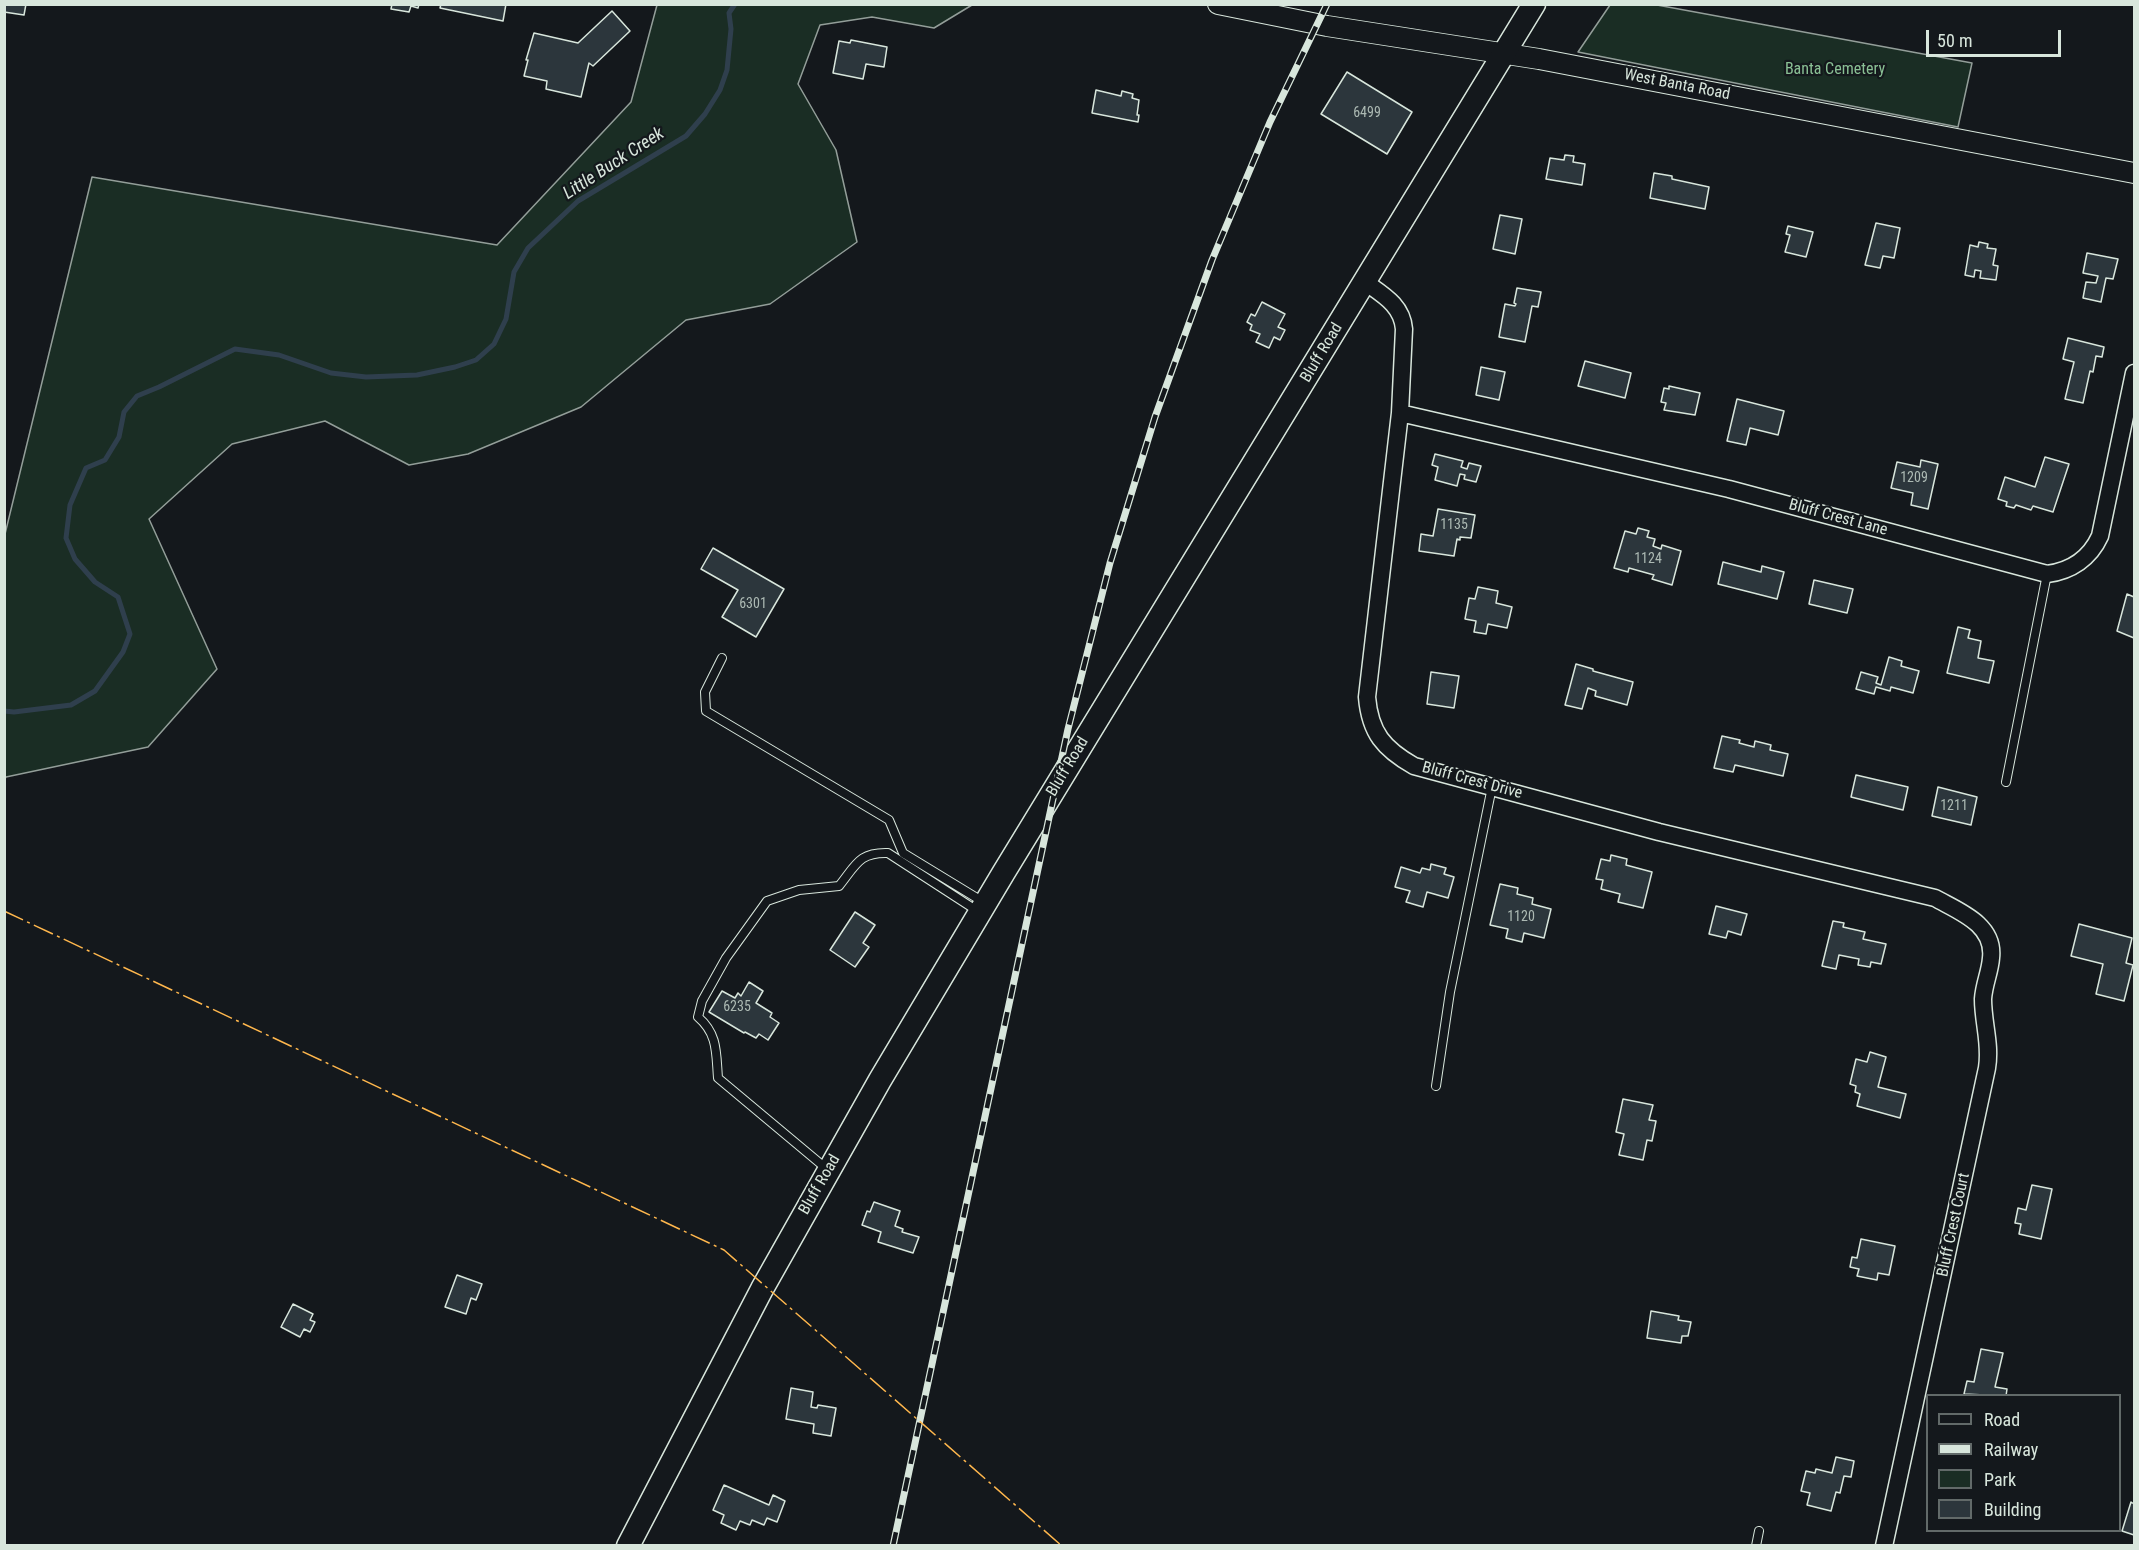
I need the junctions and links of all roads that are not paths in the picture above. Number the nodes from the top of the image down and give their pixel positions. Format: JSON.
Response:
{"nodes":[{"id":1,"x":1218,"y":4,"type":"edge"},
{"id":2,"x":1534,"y":4,"type":"edge"},
{"id":3,"x":1504,"y":54,"type":"junction"},
{"id":4,"x":2134,"y":173,"type":"edge"},
{"id":5,"x":1365,"y":282,"type":"junction"},
{"id":6,"x":2134,"y":373,"type":"edge"},
{"id":7,"x":1400,"y":413,"type":"junction"},
{"id":8,"x":2047,"y":574,"type":"junction"},
{"id":9,"x":722,"y":658,"type":"dead end"},
{"id":10,"x":2006,"y":782,"type":"dead end"},
{"id":11,"x":1492,"y":787,"type":"junction"},
{"id":12,"x":982,"y":908,"type":"junction"},
{"id":13,"x":1964,"y":913,"type":"joint"},
{"id":14,"x":1436,"y":1086,"type":"dead end"},
{"id":15,"x":828,"y":1170,"type":"junction"},
{"id":16,"x":1759,"y":1531,"type":"dead end"},
{"id":17,"x":628,"y":1545,"type":"edge"},
{"id":18,"x":1756,"y":1545,"type":"edge"},
{"id":19,"x":1884,"y":1545,"type":"edge"}],
"edges":[{"from":1,"to":3,"type":"street","name":"West Banta Road"},
{"from":2,"to":3,"type":"main road","name":"Bluff Road"},
{"from":3,"to":4,"type":"street","name":"West Banta Road"},
{"from":3,"to":5,"type":"main road","name":"Bluff Road"},
{"from":5,"to":7,"type":"street","name":"Bluff Crest Drive"},
{"from":5,"to":12,"type":"main road","name":"Bluff Road"},
{"from":6,"to":8,"type":"street"},
{"from":7,"to":8,"type":"street","name":"Bluff Crest Lane"},
{"from":7,"to":11,"type":"street","name":"Bluff Crest Drive"},
{"from":8,"to":10,"type":"lane"},
{"from":9,"to":12,"type":"lane"},
{"from":11,"to":13,"type":"street","name":"Bluff Crest Drive"},
{"from":11,"to":14,"type":"lane"},
{"from":12,"to":15,"type":"main road","name":"Bluff Road"},
{"from":12,"to":15,"type":"lane"},
{"from":13,"to":19,"type":"street","name":"Bluff Crest Court"},
{"from":15,"to":17,"type":"main road","name":"Bluff Road"},
{"from":16,"to":18,"type":"lane"}]}
